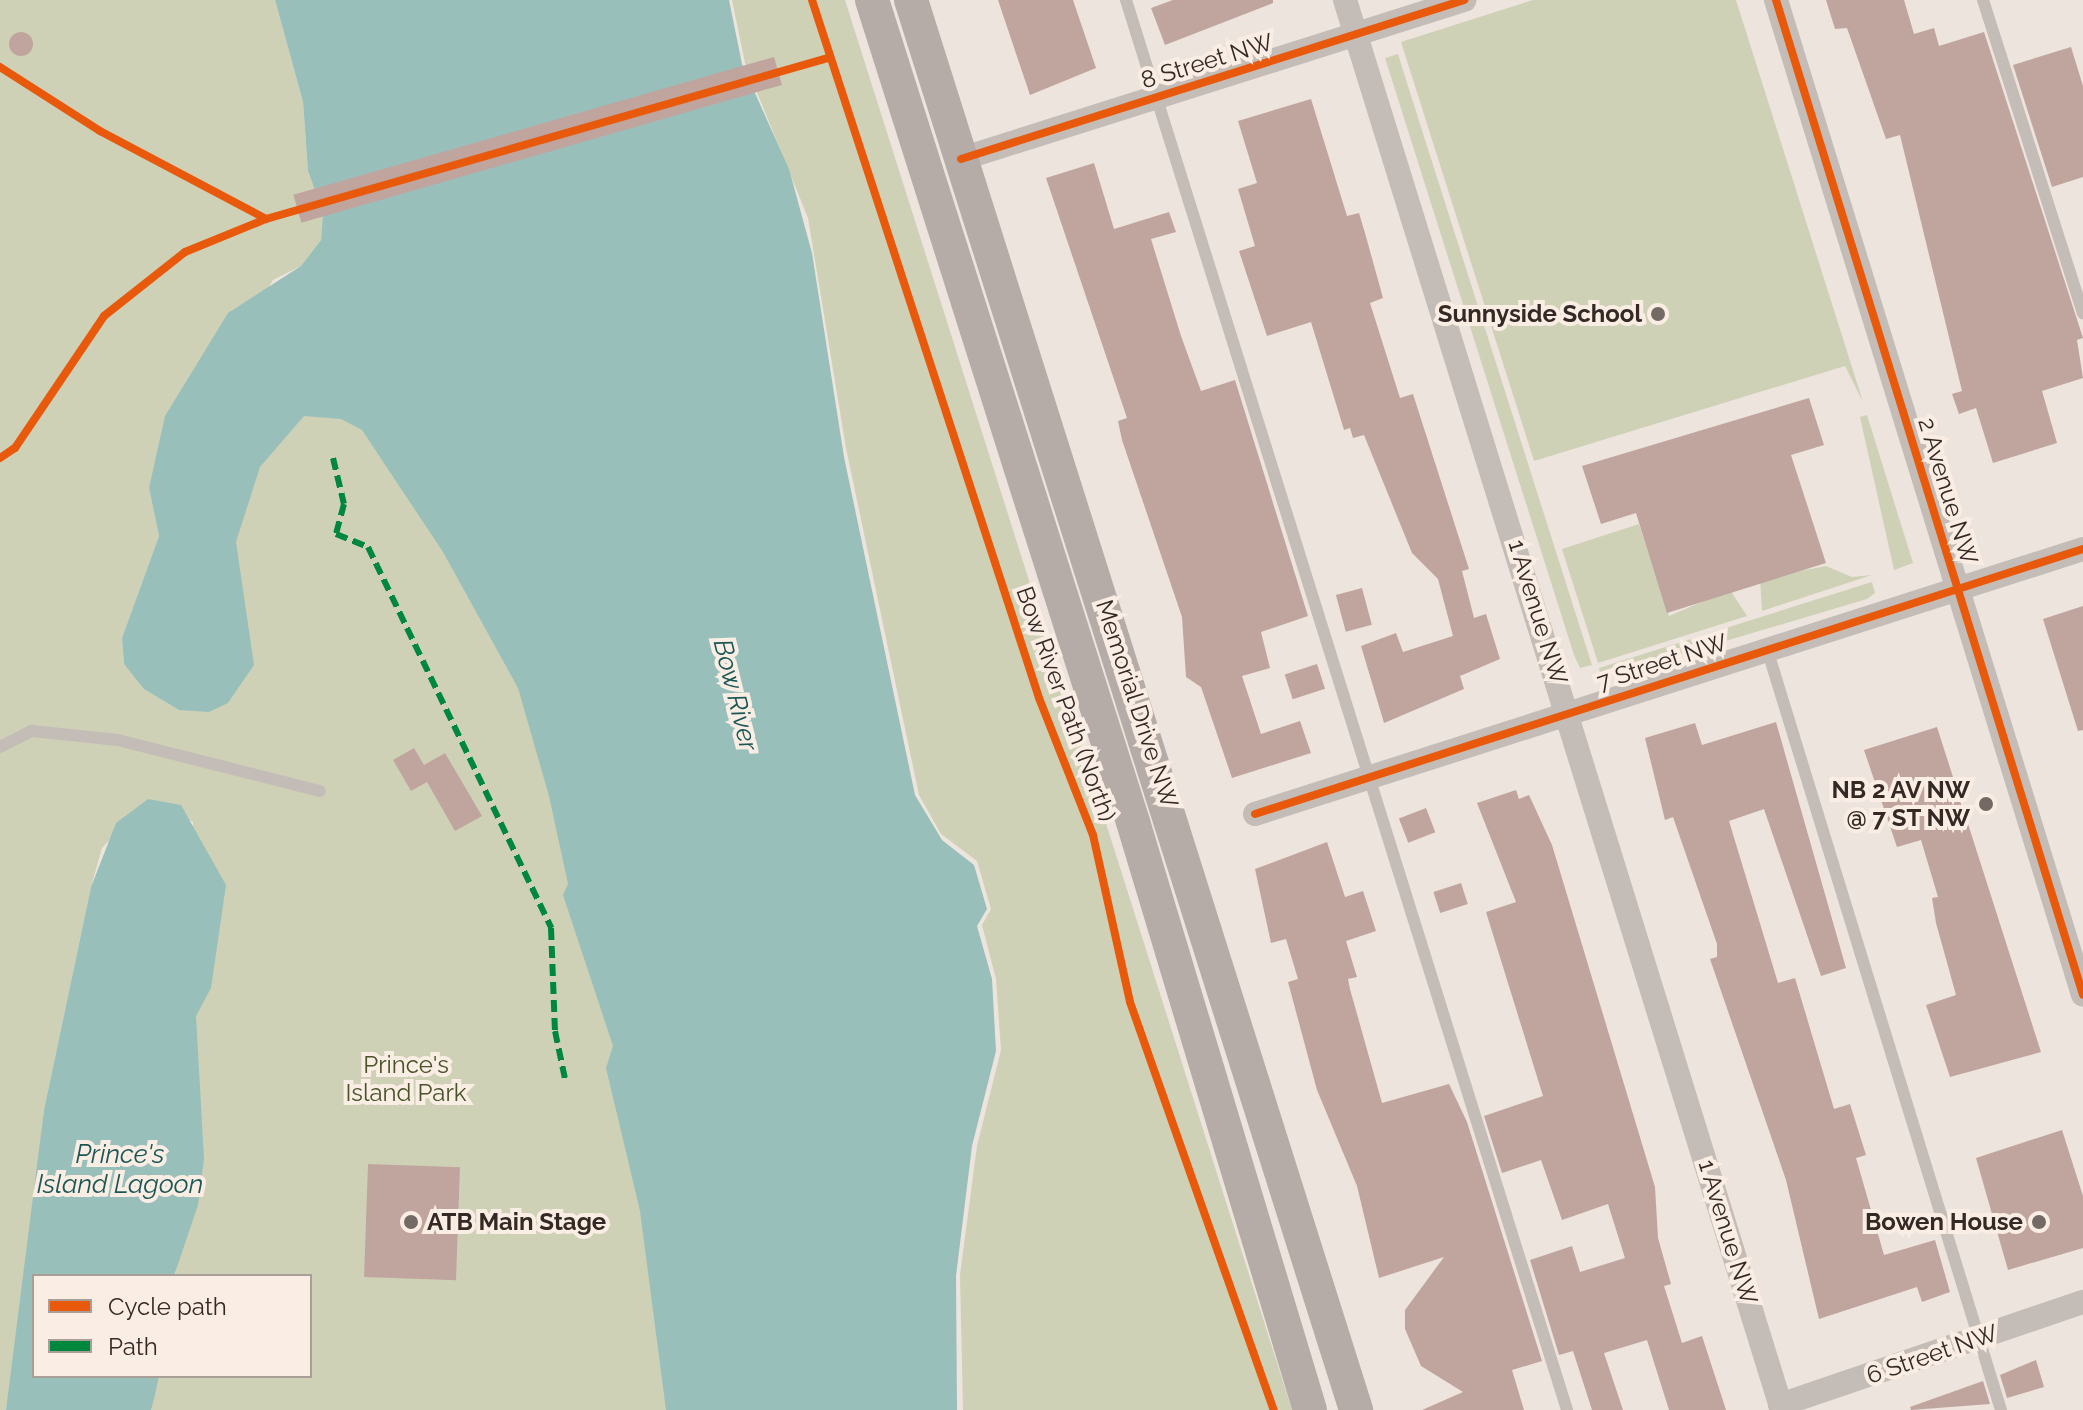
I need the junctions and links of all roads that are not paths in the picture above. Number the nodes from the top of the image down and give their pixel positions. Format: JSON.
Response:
{"nodes":[{"id":1,"x":872,"y":0,"type":"edge"},
{"id":2,"x":911,"y":0,"type":"edge"},
{"id":3,"x":1126,"y":0,"type":"edge"},
{"id":4,"x":1345,"y":0,"type":"edge"},
{"id":5,"x":1464,"y":0,"type":"edge"},
{"id":6,"x":1776,"y":0,"type":"edge"},
{"id":7,"x":1983,"y":0,"type":"edge"},
{"id":8,"x":1356,"y":34,"type":"junction"},
{"id":9,"x":1157,"y":97,"type":"junction"},
{"id":10,"x":961,"y":159,"type":"junction"},
{"id":11,"x":2083,"y":313,"type":"edge"},
{"id":12,"x":2083,"y":549,"type":"edge"},
{"id":13,"x":1957,"y":588,"type":"junction"},
{"id":14,"x":1767,"y":649,"type":"junction"},
{"id":15,"x":1570,"y":713,"type":"junction"},
{"id":16,"x":0,"y":747,"type":"edge"},
{"id":17,"x":1372,"y":776,"type":"junction"},
{"id":18,"x":320,"y":791,"type":"dead end"},
{"id":19,"x":1255,"y":814,"type":"dead end"},
{"id":20,"x":2083,"y":995,"type":"edge"},
{"id":21,"x":2083,"y":1302,"type":"edge"},
{"id":22,"x":1978,"y":1338,"type":"junction"},
{"id":23,"x":1781,"y":1408,"type":"edge"},
{"id":24,"x":1310,"y":1410,"type":"edge"},
{"id":25,"x":1356,"y":1410,"type":"edge"},
{"id":26,"x":1567,"y":1410,"type":"edge"},
{"id":27,"x":2001,"y":1410,"type":"edge"}],
"edges":[{"from":1,"to":24,"type":"main road","name":"Memorial Drive NW"},
{"from":2,"to":10,"type":"main road","name":"Memorial Drive NW"},
{"from":3,"to":9,"type":"lane"},
{"from":4,"to":8,"type":"street","name":"1 Avenue NW"},
{"from":5,"to":8,"type":"street","name":"8 Street NW"},
{"from":6,"to":13,"type":"street","name":"2 Avenue NW"},
{"from":7,"to":11,"type":"lane"},
{"from":8,"to":9,"type":"street","name":"8 Street NW"},
{"from":8,"to":15,"type":"street","name":"1 Avenue NW"},
{"from":9,"to":10,"type":"street","name":"8 Street NW"},
{"from":9,"to":17,"type":"lane"},
{"from":10,"to":25,"type":"main road","name":"Memorial Drive NW"},
{"from":12,"to":13,"type":"street","name":"7 Street NW"},
{"from":13,"to":14,"type":"street","name":"7 Street NW"},
{"from":13,"to":20,"type":"street","name":"2 Avenue NW"},
{"from":14,"to":15,"type":"street","name":"7 Street NW"},
{"from":14,"to":22,"type":"lane"},
{"from":15,"to":17,"type":"street","name":"7 Street NW"},
{"from":15,"to":23,"type":"street","name":"1 Avenue NW"},
{"from":16,"to":18,"type":"lane"},
{"from":17,"to":19,"type":"street","name":"7 Street NW"},
{"from":17,"to":26,"type":"lane"},
{"from":21,"to":22,"type":"street","name":"6 Street NW"},
{"from":22,"to":23,"type":"street","name":"6 Street NW"},
{"from":22,"to":27,"type":"lane"}]}
